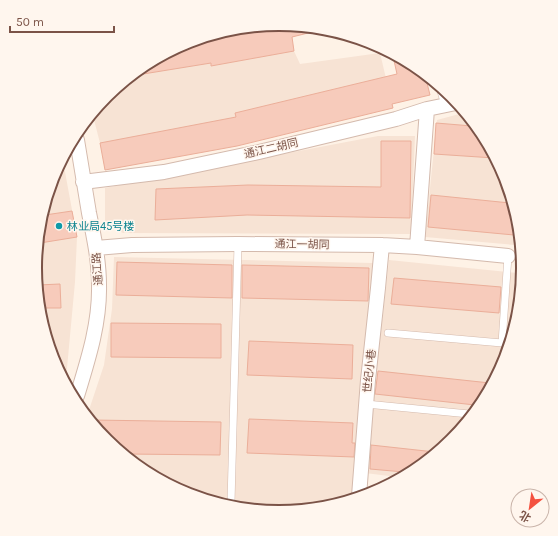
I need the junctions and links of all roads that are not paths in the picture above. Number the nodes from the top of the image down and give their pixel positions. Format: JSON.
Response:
{"nodes":[{"id":1,"x":451,"y":104,"type":"edge"},
{"id":2,"x":426,"y":109,"type":"junction"},
{"id":3,"x":78,"y":143,"type":"edge"},
{"id":4,"x":84,"y":182,"type":"junction"},
{"id":5,"x":238,"y":244,"type":"junction"},
{"id":6,"x":382,"y":245,"type":"junction"},
{"id":7,"x":417,"y":247,"type":"junction"},
{"id":8,"x":96,"y":248,"type":"junction"},
{"id":9,"x":508,"y":256,"type":"joint"},
{"id":10,"x":388,"y":333,"type":"dead end"},
{"id":11,"x":78,"y":393,"type":"edge"},
{"id":12,"x":366,"y":404,"type":"junction"},
{"id":13,"x":466,"y":414,"type":"edge"},
{"id":14,"x":359,"y":491,"type":"edge"},
{"id":15,"x":231,"y":500,"type":"edge"}],
"edges":[{"from":1,"to":2,"type":"street","name":"通江二胡同"},
{"from":2,"to":4,"type":"street","name":"通江二胡同"},
{"from":2,"to":7,"type":"street"},
{"from":3,"to":4,"type":"street","name":"通江路"},
{"from":4,"to":8,"type":"street","name":"通江路"},
{"from":5,"to":6,"type":"street","name":"通江一胡同"},
{"from":5,"to":8,"type":"street","name":"通江一胡同"},
{"from":5,"to":15,"type":"lane"},
{"from":6,"to":7,"type":"street","name":"通江一胡同"},
{"from":6,"to":12,"type":"street","name":"世纪小巷"},
{"from":7,"to":9,"type":"street","name":"通江一胡同"},
{"from":8,"to":11,"type":"street","name":"通江路"},
{"from":9,"to":10,"type":"lane"},
{"from":12,"to":13,"type":"lane"},
{"from":12,"to":14,"type":"street","name":"世纪小巷"}]}
